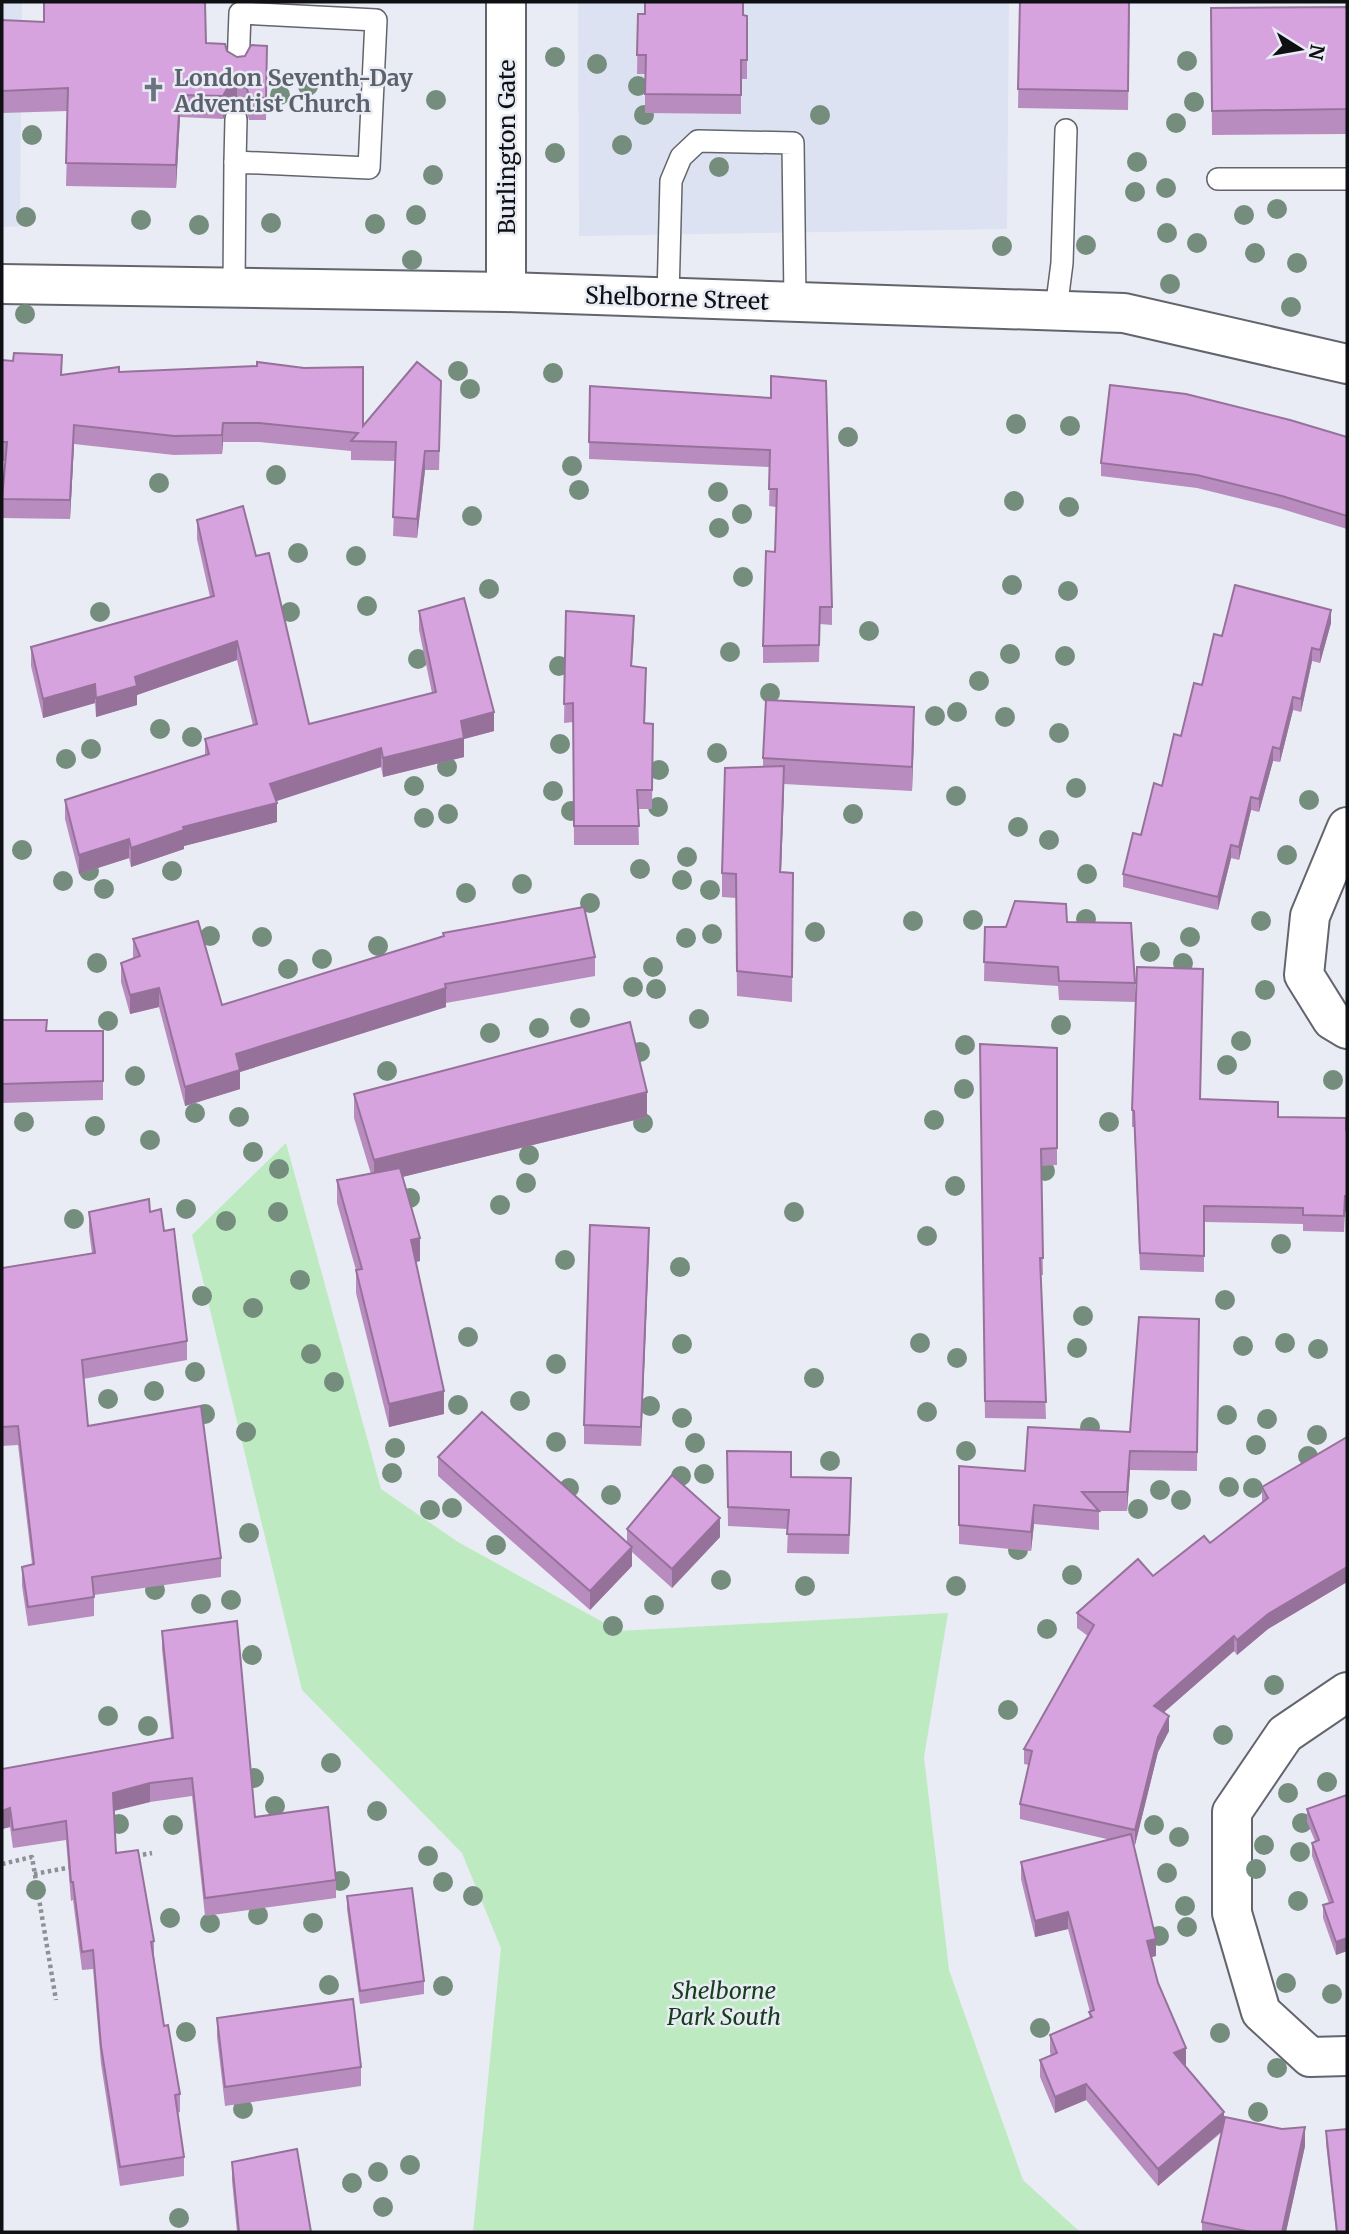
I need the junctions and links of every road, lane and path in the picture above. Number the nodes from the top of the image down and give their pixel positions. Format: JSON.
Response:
{"nodes":[{"id":1,"x":506,"y":2,"type":"edge"},
{"id":2,"x":238,"y":67,"type":"edge"},
{"id":3,"x":236,"y":119,"type":"dead end"},
{"id":4,"x":1066,"y":130,"type":"dead end"},
{"id":5,"x":235,"y":162,"type":"junction"},
{"id":6,"x":1218,"y":179,"type":"dead end"},
{"id":7,"x":1347,"y":179,"type":"edge"},
{"id":8,"x":2,"y":284,"type":"edge"},
{"id":9,"x":234,"y":288,"type":"junction"},
{"id":10,"x":506,"y":292,"type":"junction"},
{"id":11,"x":668,"y":297,"type":"junction"},
{"id":12,"x":795,"y":302,"type":"junction"},
{"id":13,"x":1056,"y":310,"type":"junction"},
{"id":14,"x":1347,"y":364,"type":"edge"},
{"id":15,"x":1347,"y":827,"type":"edge"},
{"id":16,"x":1347,"y":1029,"type":"edge"},
{"id":17,"x":1347,"y":1692,"type":"edge"},
{"id":18,"x":152,"y":1853,"type":"dead end"},
{"id":19,"x":126,"y":1857,"type":"edge"},
{"id":20,"x":2,"y":1864,"type":"edge"},
{"id":21,"x":74,"y":1867,"type":"edge"},
{"id":22,"x":34,"y":1874,"type":"junction"},
{"id":23,"x":56,"y":2000,"type":"dead end"},
{"id":24,"x":1347,"y":2056,"type":"edge"}],
"edges":[{"from":1,"to":10,"type":"street","name":"Burlington Gate"},
{"from":2,"to":5,"type":"lane"},
{"from":3,"to":5,"type":"lane"},
{"from":4,"to":13,"type":"lane"},
{"from":5,"to":9,"type":"lane"},
{"from":6,"to":7,"type":"lane"},
{"from":8,"to":9,"type":"street","name":"Shelborne Street"},
{"from":9,"to":10,"type":"street","name":"Shelborne Street"},
{"from":10,"to":11,"type":"street","name":"Shelborne Street"},
{"from":11,"to":12,"type":"street","name":"Shelborne Street"},
{"from":11,"to":12,"type":"lane"},
{"from":12,"to":13,"type":"street","name":"Shelborne Street"},
{"from":13,"to":14,"type":"street","name":"Shelborne Street"},
{"from":15,"to":16,"type":"street"},
{"from":17,"to":24,"type":"street"},
{"from":18,"to":19,"type":"path"},
{"from":20,"to":22,"type":"path"},
{"from":21,"to":22,"type":"path"},
{"from":22,"to":23,"type":"path"}]}
